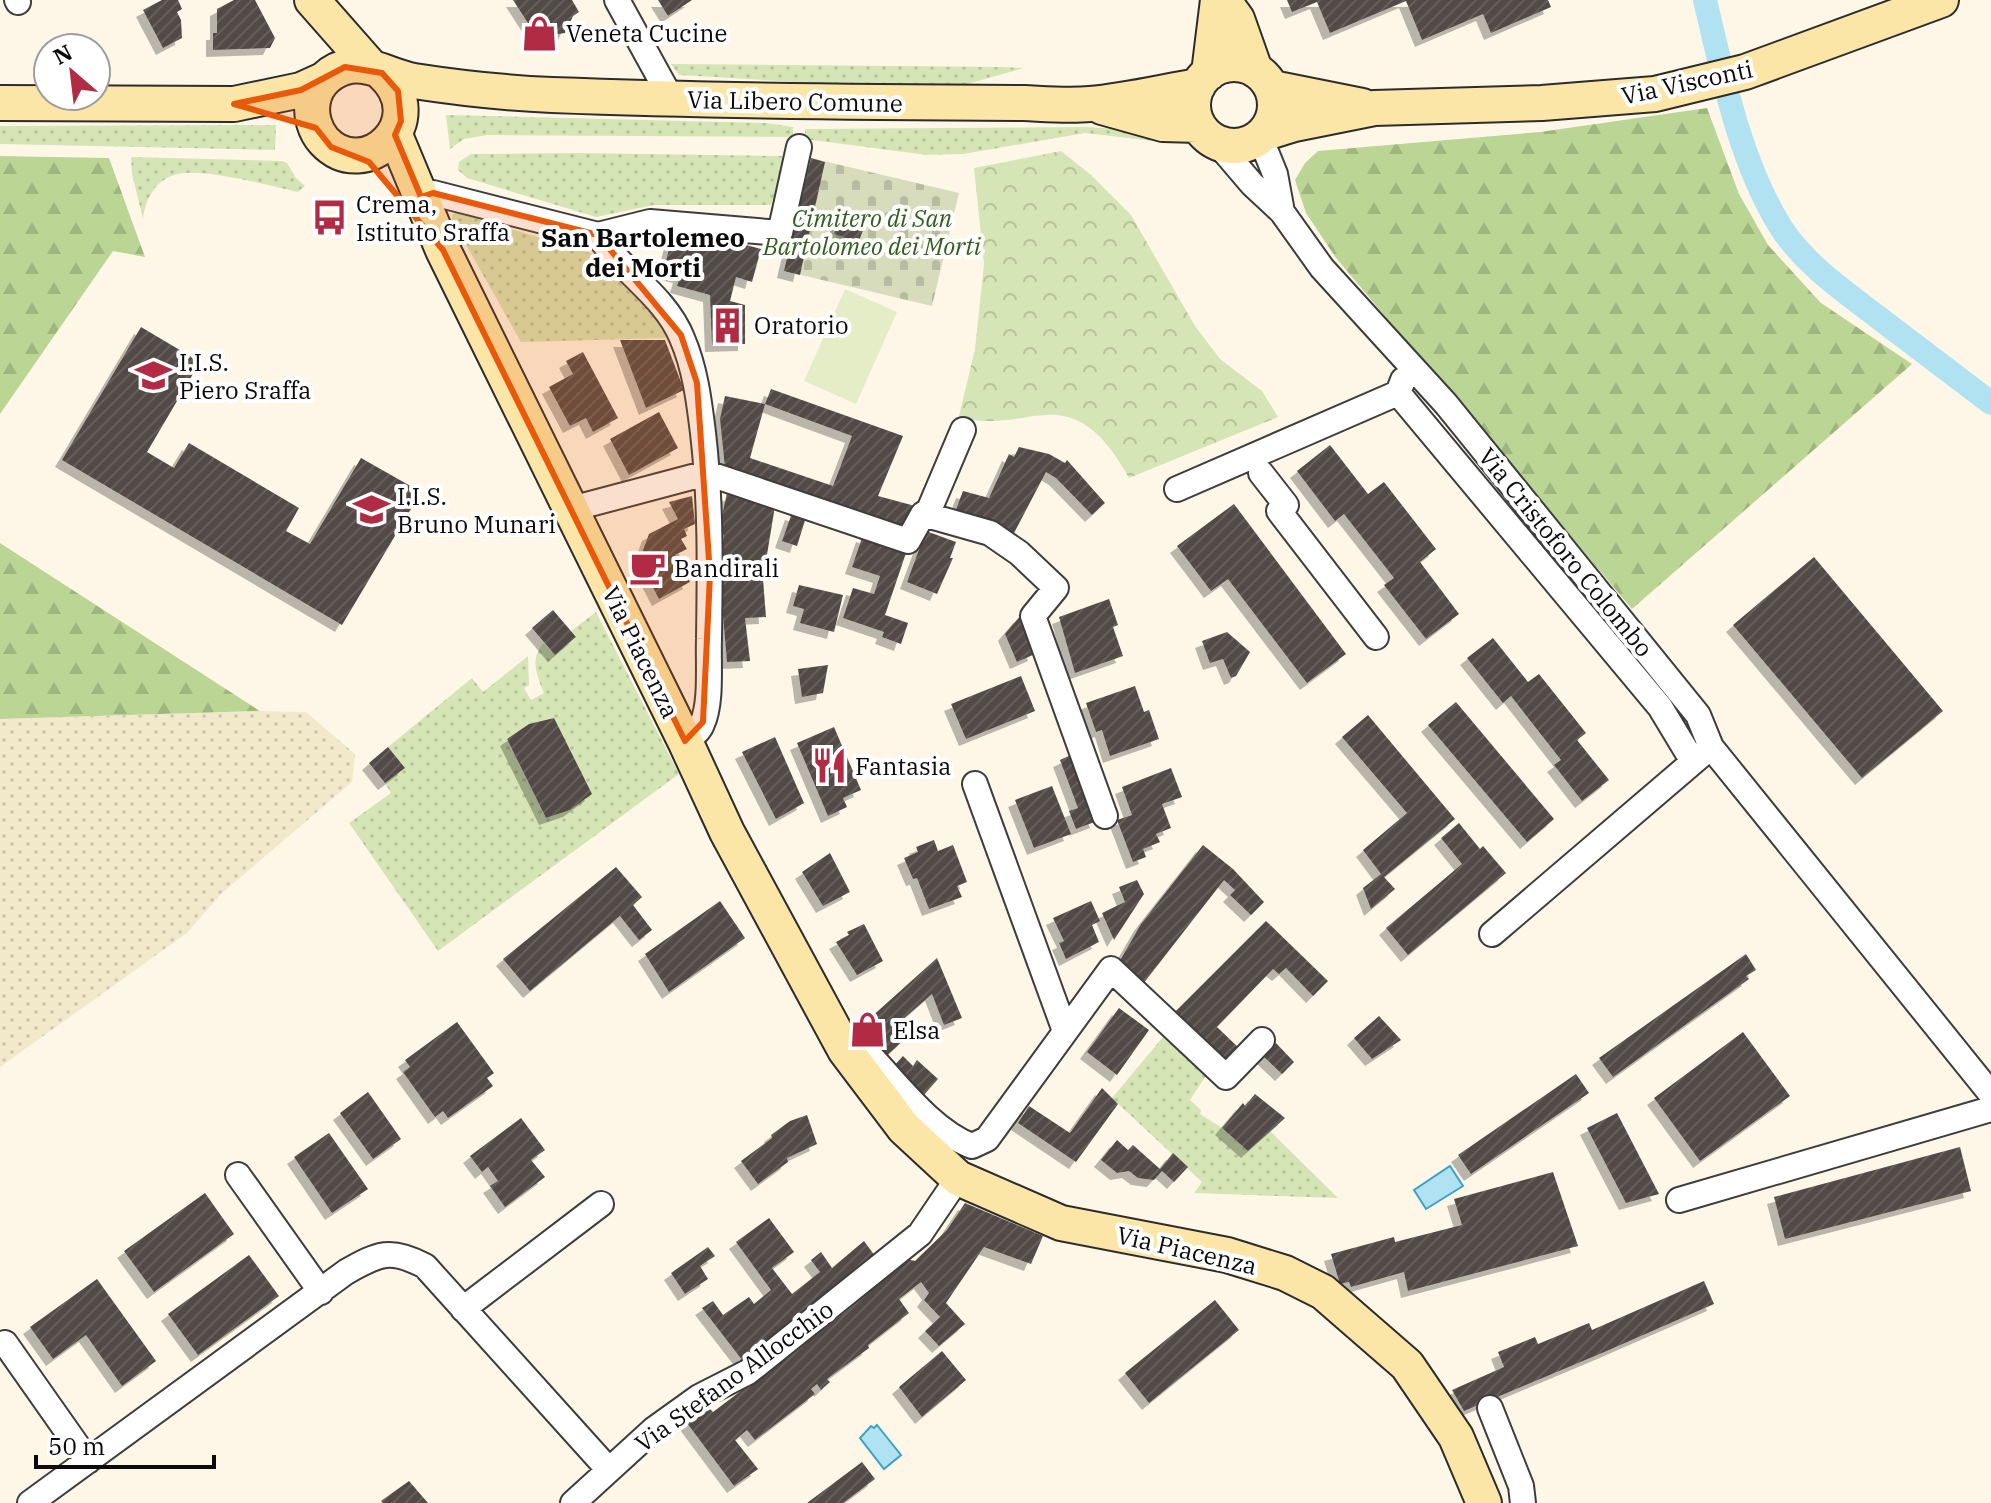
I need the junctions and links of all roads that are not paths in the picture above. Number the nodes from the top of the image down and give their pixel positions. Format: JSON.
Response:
{"nodes":[{"id":1,"x":311,"y":0,"type":"edge"},
{"id":2,"x":617,"y":0,"type":"edge"},
{"id":3,"x":1220,"y":0,"type":"edge"},
{"id":4,"x":1941,"y":0,"type":"edge"},
{"id":5,"x":376,"y":70,"type":"junction"},
{"id":6,"x":1203,"y":79,"type":"junction"},
{"id":7,"x":1264,"y":79,"type":"junction"},
{"id":8,"x":323,"y":80,"type":"junction"},
{"id":9,"x":501,"y":93,"type":"junction"},
{"id":10,"x":672,"y":100,"type":"junction"},
{"id":11,"x":0,"y":103,"type":"edge"},
{"id":12,"x":234,"y":104,"type":"junction"},
{"id":13,"x":1090,"y":104,"type":"junction"},
{"id":14,"x":1374,"y":108,"type":"junction"},
{"id":15,"x":316,"y":128,"type":"junction"},
{"id":16,"x":398,"y":128,"type":"junction"},
{"id":17,"x":1207,"y":134,"type":"junction"},
{"id":18,"x":1263,"y":135,"type":"junction"},
{"id":19,"x":799,"y":147,"type":"dead end"},
{"id":20,"x":357,"y":155,"type":"junction"},
{"id":21,"x":421,"y":197,"type":"junction"},
{"id":22,"x":1282,"y":212,"type":"junction"},
{"id":23,"x":598,"y":235,"type":"junction"},
{"id":24,"x":443,"y":250,"type":"junction"},
{"id":25,"x":1410,"y":363,"type":"junction"},
{"id":26,"x":1398,"y":393,"type":"junction"},
{"id":27,"x":963,"y":430,"type":"dead end"},
{"id":28,"x":707,"y":473,"type":"junction"},
{"id":29,"x":1261,"y":473,"type":"dead end"},
{"id":30,"x":1177,"y":489,"type":"dead end"},
{"id":31,"x":571,"y":509,"type":"junction"},
{"id":32,"x":927,"y":515,"type":"junction"},
{"id":33,"x":1376,"y":637,"type":"dead end"},
{"id":34,"x":685,"y":741,"type":"junction"},
{"id":35,"x":1702,"y":753,"type":"junction"},
{"id":36,"x":975,"y":784,"type":"dead end"},
{"id":37,"x":1105,"y":816,"type":"dead end"},
{"id":38,"x":1492,"y":934,"type":"dead end"},
{"id":39,"x":1065,"y":1031,"type":"junction"},
{"id":40,"x":1262,"y":1040,"type":"dead end"},
{"id":41,"x":845,"y":1050,"type":"junction"},
{"id":42,"x":1991,"y":1094,"type":"edge"},
{"id":43,"x":1991,"y":1109,"type":"edge"},
{"id":44,"x":238,"y":1175,"type":"dead end"},
{"id":45,"x":958,"y":1178,"type":"junction"},
{"id":46,"x":1679,"y":1200,"type":"dead end"},
{"id":47,"x":601,"y":1204,"type":"dead end"},
{"id":48,"x":321,"y":1292,"type":"junction"},
{"id":49,"x":463,"y":1309,"type":"junction"},
{"id":50,"x":5,"y":1343,"type":"dead end"},
{"id":51,"x":1490,"y":1408,"type":"dead end"},
{"id":52,"x":88,"y":1461,"type":"junction"},
{"id":53,"x":609,"y":1470,"type":"junction"},
{"id":54,"x":30,"y":1503,"type":"edge"},
{"id":55,"x":573,"y":1503,"type":"edge"},
{"id":56,"x":1484,"y":1503,"type":"edge"},
{"id":57,"x":1523,"y":1503,"type":"edge"}],
"edges":[{"from":1,"to":5,"type":"main road"},
{"from":1,"to":8,"type":"main road"},
{"from":2,"to":10,"type":"street"},
{"from":3,"to":6,"type":"main road"},
{"from":3,"to":7,"type":"main road"},
{"from":4,"to":14,"type":"main road","name":"Via Visconti"},
{"from":5,"to":8,"type":"main road","name":"Via Libero Comune"},
{"from":5,"to":9,"type":"main road","name":"Via Libero Comune"},
{"from":5,"to":16,"type":"main road"},
{"from":6,"to":7,"type":"main road","name":"Via Libero Comune"},
{"from":6,"to":13,"type":"main road","name":"Via Libero Comune"},
{"from":6,"to":17,"type":"main road"},
{"from":7,"to":14,"type":"main road","name":"Via Visconti"},
{"from":7,"to":18,"type":"main road"},
{"from":8,"to":12,"type":"main road","name":"Via Libero Comune"},
{"from":8,"to":15,"type":"main road"},
{"from":9,"to":10,"type":"main road","name":"Via Libero Comune"},
{"from":9,"to":16,"type":"main road","name":"Via Libero Comune"},
{"from":10,"to":13,"type":"main road","name":"Via Libero Comune"},
{"from":11,"to":12,"type":"main road","name":"Via Libero Comune"},
{"from":12,"to":15,"type":"main road","name":"Via Libero Comune"},
{"from":13,"to":17,"type":"main road","name":"Via Libero Comune"},
{"from":14,"to":18,"type":"main road","name":"Via Visconti"},
{"from":15,"to":20,"type":"main road","name":"Via Libero Comune"},
{"from":16,"to":20,"type":"main road","name":"Via Libero Comune"},
{"from":16,"to":21,"type":"main road","name":"Via Piacenza"},
{"from":17,"to":18,"type":"main road","name":"Via Libero Comune"},
{"from":17,"to":22,"type":"street","name":"Via Cristoforo Colombo"},
{"from":18,"to":22,"type":"street","name":"Via Cristoforo Colombo"},
{"from":19,"to":23,"type":"street"},
{"from":20,"to":24,"type":"main road","name":"Via Piacenza"},
{"from":21,"to":23,"type":"street"},
{"from":21,"to":24,"type":"main road","name":"Via Piacenza"},
{"from":22,"to":25,"type":"street","name":"Via Cristoforo Colombo"},
{"from":23,"to":28,"type":"street"},
{"from":24,"to":31,"type":"main road","name":"Via Piacenza"},
{"from":25,"to":26,"type":"street"},
{"from":25,"to":35,"type":"street","name":"Via Cristoforo Colombo"},
{"from":26,"to":30,"type":"street"},
{"from":26,"to":35,"type":"street","name":"Via Cristoforo Colombo"},
{"from":27,"to":32,"type":"street"},
{"from":28,"to":31,"type":"street"},
{"from":28,"to":32,"type":"street"},
{"from":28,"to":34,"type":"street"},
{"from":29,"to":33,"type":"street"},
{"from":31,"to":34,"type":"main road","name":"Via Piacenza"},
{"from":32,"to":37,"type":"street"},
{"from":34,"to":41,"type":"main road","name":"Via Piacenza"},
{"from":35,"to":38,"type":"street"},
{"from":35,"to":42,"type":"street","name":"Via Cristoforo Colombo"},
{"from":36,"to":39,"type":"street"},
{"from":39,"to":40,"type":"street"},
{"from":39,"to":41,"type":"street"},
{"from":41,"to":45,"type":"main road","name":"Via Piacenza"},
{"from":43,"to":46,"type":"street"},
{"from":44,"to":48,"type":"street"},
{"from":45,"to":53,"type":"street","name":"Via Stefano Allocchio"},
{"from":45,"to":56,"type":"main road","name":"Via Piacenza"},
{"from":47,"to":49,"type":"street"},
{"from":48,"to":49,"type":"street"},
{"from":48,"to":52,"type":"street"},
{"from":49,"to":53,"type":"street"},
{"from":50,"to":52,"type":"street"},
{"from":51,"to":57,"type":"street"},
{"from":52,"to":54,"type":"street"},
{"from":53,"to":55,"type":"street","name":"Via Stefano Allocchio"}]}
